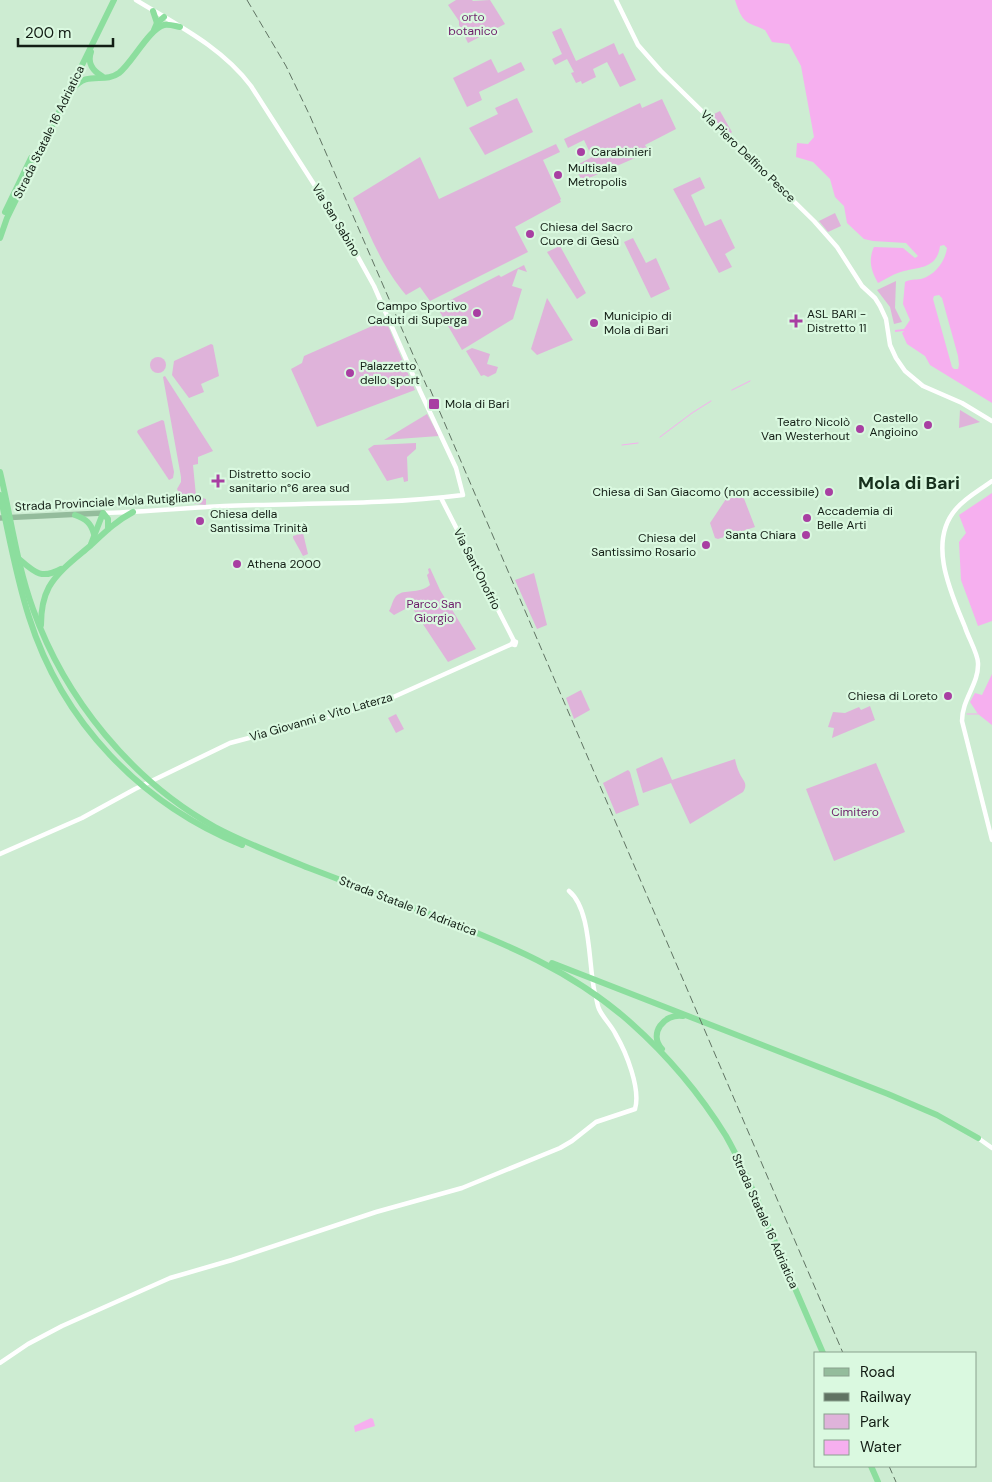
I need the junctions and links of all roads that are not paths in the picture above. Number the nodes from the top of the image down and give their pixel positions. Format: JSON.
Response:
{"nodes":[{"id":1,"x":136,"y":0,"type":"edge"},
{"id":2,"x":616,"y":0,"type":"edge"},
{"id":3,"x":111,"y":1,"type":"edge"},
{"id":4,"x":154,"y":11,"type":"junction"},
{"id":5,"x":164,"y":17,"type":"junction"},
{"id":6,"x":159,"y":24,"type":"junction"},
{"id":7,"x":180,"y":27,"type":"junction"},
{"id":8,"x":103,"y":77,"type":"junction"},
{"id":9,"x":44,"y":140,"type":"junction"},
{"id":10,"x":0,"y":225,"type":"edge"},
{"id":11,"x":0,"y":238,"type":"edge"},
{"id":12,"x":992,"y":421,"type":"edge"},
{"id":13,"x":0,"y":472,"type":"edge"},
{"id":14,"x":992,"y":481,"type":"edge"},
{"id":15,"x":0,"y":495,"type":"edge"},
{"id":16,"x":463,"y":495,"type":"joint"},
{"id":17,"x":441,"y":498,"type":"junction"},
{"id":18,"x":5,"y":505,"type":"junction"},
{"id":19,"x":133,"y":512,"type":"junction"},
{"id":20,"x":104,"y":514,"type":"junction"},
{"id":21,"x":75,"y":515,"type":"junction"},
{"id":22,"x":0,"y":518,"type":"edge"},
{"id":23,"x":108,"y":529,"type":"junction"},
{"id":24,"x":11,"y":532,"type":"junction"},
{"id":25,"x":94,"y":534,"type":"junction"},
{"id":26,"x":91,"y":545,"type":"junction"},
{"id":27,"x":19,"y":559,"type":"junction"},
{"id":28,"x":64,"y":568,"type":"junction"},
{"id":29,"x":41,"y":628,"type":"junction"},
{"id":30,"x":513,"y":642,"type":"joint"},
{"id":31,"x":992,"y":840,"type":"edge"},
{"id":32,"x":0,"y":854,"type":"edge"},
{"id":33,"x":569,"y":892,"type":"dead end"},
{"id":34,"x":524,"y":953,"type":"junction"},
{"id":35,"x":590,"y":976,"type":"junction"},
{"id":36,"x":593,"y":996,"type":"junction"},
{"id":37,"x":602,"y":1008,"type":"junction"},
{"id":38,"x":696,"y":1020,"type":"junction"},
{"id":39,"x":696,"y":1093,"type":"junction"},
{"id":40,"x":978,"y":1138,"type":"joint"},
{"id":41,"x":992,"y":1148,"type":"edge"},
{"id":42,"x":818,"y":1352,"type":"edge"},
{"id":43,"x":823,"y":1352,"type":"edge"},
{"id":44,"x":0,"y":1363,"type":"edge"},
{"id":45,"x":866,"y":1467,"type":"edge"},
{"id":46,"x":871,"y":1467,"type":"edge"},
{"id":47,"x":873,"y":1482,"type":"edge"},
{"id":48,"x":878,"y":1482,"type":"edge"}],
"edges":[{"from":1,"to":4,"type":"street","name":"Via San Sabino"},
{"from":2,"to":12,"type":"street","name":"Via Piero Delfino Pesce"},
{"from":3,"to":8,"type":"highway"},
{"from":3,"to":9,"type":"highway","name":"Strada Statale 16 Adriatica"},
{"from":3,"to":10,"type":"highway","name":"Strada Statale 16 Adriatica"},
{"from":4,"to":5,"type":"street","name":"Via San Sabino"},
{"from":4,"to":6,"type":"highway"},
{"from":5,"to":6,"type":"highway"},
{"from":5,"to":7,"type":"street","name":"Via San Sabino"},
{"from":6,"to":7,"type":"highway"},
{"from":6,"to":8,"type":"highway"},
{"from":7,"to":16,"type":"street","name":"Via San Sabino"},
{"from":8,"to":9,"type":"highway"},
{"from":9,"to":11,"type":"highway","name":"Strada Statale 16 Adriatica"},
{"from":13,"to":18,"type":"highway","name":"Strada Statale 16 Adriatica"},
{"from":14,"to":31,"type":"street"},
{"from":15,"to":18,"type":"highway","name":"Strada Statale 16 Adriatica"},
{"from":16,"to":17,"type":"street","name":"Strada Provinciale Mola Rutigliano"},
{"from":17,"to":19,"type":"street","name":"Strada Provinciale Mola Rutigliano"},
{"from":17,"to":30,"type":"street","name":"Via Sant'Onofrio"},
{"from":18,"to":24,"type":"highway","name":"Strada Statale 16 Adriatica"},
{"from":19,"to":20,"type":"street","name":"Strada Provinciale Mola Rutigliano"},
{"from":19,"to":23,"type":"highway"},
{"from":20,"to":21,"type":"main road","name":"Strada Provinciale Mola Rutigliano"},
{"from":20,"to":23,"type":"highway"},
{"from":20,"to":25,"type":"highway"},
{"from":21,"to":22,"type":"main road","name":"Strada Provinciale Mola Rutigliano"},
{"from":21,"to":25,"type":"highway"},
{"from":23,"to":26,"type":"highway"},
{"from":24,"to":27,"type":"highway","name":"Strada Statale 16 Adriatica"},
{"from":24,"to":36,"type":"highway","name":"Strada Statale 16 Adriatica"},
{"from":25,"to":26,"type":"highway"},
{"from":26,"to":28,"type":"highway"},
{"from":27,"to":28,"type":"highway"},
{"from":27,"to":29,"type":"highway","name":"Strada Statale 16 Adriatica"},
{"from":28,"to":29,"type":"highway"},
{"from":29,"to":34,"type":"highway","name":"Strada Statale 16 Adriatica"},
{"from":30,"to":32,"type":"street","name":"Via Giovanni e Vito Laterza"},
{"from":33,"to":35,"type":"street"},
{"from":34,"to":35,"type":"highway"},
{"from":34,"to":36,"type":"highway","name":"Strada Statale 16 Adriatica"},
{"from":35,"to":37,"type":"street"},
{"from":35,"to":38,"type":"highway"},
{"from":36,"to":37,"type":"highway","name":"Strada Statale 16 Adriatica"},
{"from":36,"to":39,"type":"highway","name":"Strada Statale 16 Adriatica"},
{"from":37,"to":42,"type":"highway","name":"Strada Statale 16 Adriatica"},
{"from":37,"to":44,"type":"street"},
{"from":38,"to":39,"type":"highway"},
{"from":38,"to":40,"type":"highway"},
{"from":39,"to":43,"type":"highway","name":"Strada Statale 16 Adriatica"},
{"from":40,"to":41,"type":"street"},
{"from":45,"to":47,"type":"highway"},
{"from":46,"to":48,"type":"highway"}]}
